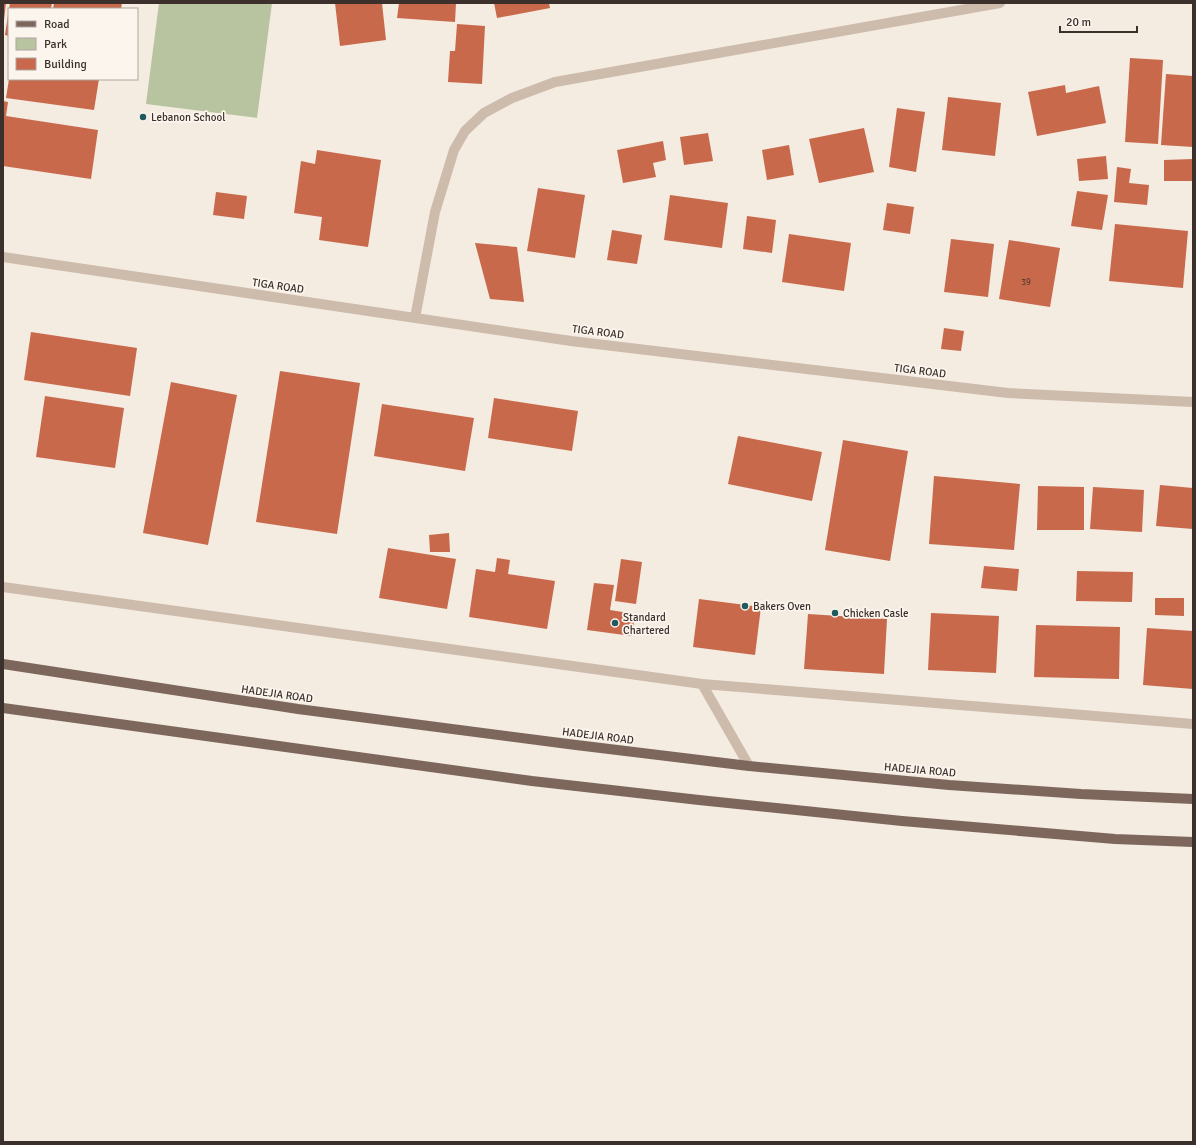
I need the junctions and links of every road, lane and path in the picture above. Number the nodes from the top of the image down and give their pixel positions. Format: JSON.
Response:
{"nodes":[{"id":1,"x":1000,"y":3,"type":"edge"},
{"id":2,"x":3,"y":258,"type":"edge"},
{"id":3,"x":415,"y":318,"type":"junction"},
{"id":4,"x":1193,"y":402,"type":"edge"},
{"id":5,"x":3,"y":586,"type":"edge"},
{"id":6,"x":3,"y":664,"type":"edge"},
{"id":7,"x":702,"y":684,"type":"junction"},
{"id":8,"x":3,"y":708,"type":"edge"},
{"id":9,"x":1193,"y":724,"type":"edge"},
{"id":10,"x":749,"y":766,"type":"junction"},
{"id":11,"x":1193,"y":799,"type":"edge"},
{"id":12,"x":1193,"y":842,"type":"edge"}],
"edges":[{"from":1,"to":3,"type":"street"},
{"from":2,"to":3,"type":"street","name":"TIGA ROAD"},
{"from":3,"to":4,"type":"street","name":"TIGA ROAD"},
{"from":5,"to":7,"type":"street"},
{"from":6,"to":10,"type":"main road","name":"HADEJIA ROAD"},
{"from":7,"to":9,"type":"street"},
{"from":7,"to":10,"type":"street"},
{"from":8,"to":12,"type":"main road"},
{"from":10,"to":11,"type":"main road","name":"HADEJIA ROAD"}]}
